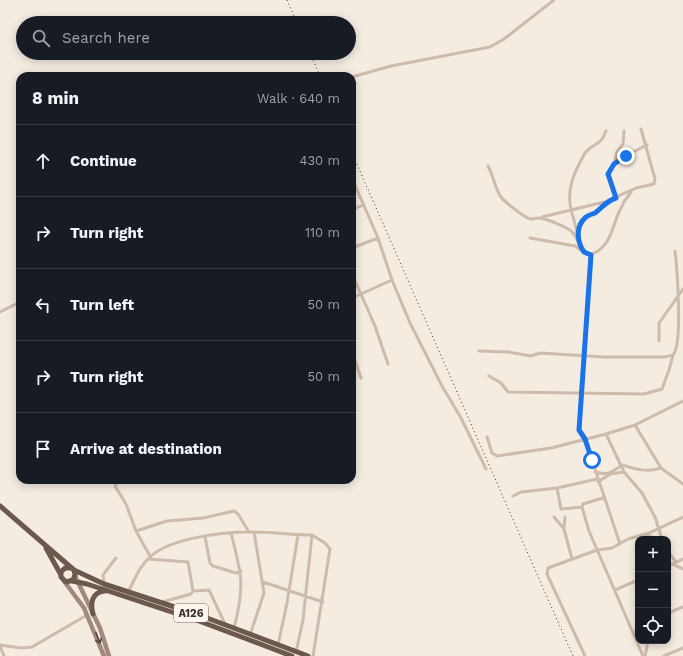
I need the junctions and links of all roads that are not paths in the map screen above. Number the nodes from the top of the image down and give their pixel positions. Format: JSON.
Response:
{"nodes":[{"id":1,"x":554,"y":0,"type":"edge"},
{"id":2,"x":356,"y":76,"type":"edge"},
{"id":3,"x":641,"y":129,"type":"dead end"},
{"id":4,"x":606,"y":131,"type":"dead end"},
{"id":5,"x":624,"y":132,"type":"dead end"},
{"id":6,"x":647,"y":145,"type":"junction"},
{"id":7,"x":614,"y":164,"type":"junction"},
{"id":8,"x":488,"y":166,"type":"dead end"},
{"id":9,"x":356,"y":188,"type":"edge"},
{"id":10,"x":632,"y":191,"type":"junction"},
{"id":11,"x":616,"y":198,"type":"junction"},
{"id":12,"x":607,"y":201,"type":"junction"},
{"id":13,"x":363,"y":205,"type":"junction"},
{"id":14,"x":356,"y":208,"type":"edge"},
{"id":15,"x":571,"y":211,"type":"junction"},
{"id":16,"x":540,"y":218,"type":"junction"},
{"id":17,"x":577,"y":237,"type":"junction"},
{"id":18,"x":378,"y":238,"type":"junction"},
{"id":19,"x":530,"y":238,"type":"dead end"},
{"id":20,"x":356,"y":246,"type":"edge"},
{"id":21,"x":675,"y":251,"type":"dead end"},
{"id":22,"x":584,"y":252,"type":"junction"},
{"id":23,"x":591,"y":255,"type":"junction"},
{"id":24,"x":392,"y":280,"type":"junction"},
{"id":25,"x":356,"y":283,"type":"edge"},
{"id":26,"x":683,"y":289,"type":"edge"},
{"id":27,"x":361,"y":295,"type":"junction"},
{"id":28,"x":678,"y":295,"type":"junction"},
{"id":29,"x":356,"y":297,"type":"edge"},
{"id":30,"x":16,"y":304,"type":"edge"},
{"id":31,"x":0,"y":312,"type":"edge"},
{"id":32,"x":659,"y":341,"type":"dead end"},
{"id":33,"x":479,"y":351,"type":"dead end"},
{"id":34,"x":673,"y":355,"type":"junction"},
{"id":35,"x":584,"y":356,"type":"junction"},
{"id":36,"x":356,"y":364,"type":"edge"},
{"id":37,"x":388,"y":364,"type":"dead end"},
{"id":38,"x":489,"y":376,"type":"dead end"},
{"id":39,"x":361,"y":378,"type":"dead end"},
{"id":40,"x":582,"y":393,"type":"junction"},
{"id":41,"x":683,"y":400,"type":"edge"},
{"id":42,"x":635,"y":425,"type":"junction"},
{"id":43,"x":606,"y":434,"type":"junction"},
{"id":44,"x":487,"y":437,"type":"dead end"},
{"id":45,"x":585,"y":439,"type":"junction"},
{"id":46,"x":622,"y":465,"type":"junction"},
{"id":47,"x":661,"y":468,"type":"junction"},
{"id":48,"x":486,"y":469,"type":"dead end"},
{"id":49,"x":595,"y":472,"type":"junction"},
{"id":50,"x":624,"y":472,"type":"junction"},
{"id":51,"x":610,"y":474,"type":"junction"},
{"id":52,"x":598,"y":481,"type":"junction"},
{"id":53,"x":115,"y":484,"type":"edge"},
{"id":54,"x":683,"y":484,"type":"edge"},
{"id":55,"x":557,"y":488,"type":"junction"},
{"id":56,"x":513,"y":496,"type":"dead end"},
{"id":57,"x":603,"y":498,"type":"junction"},
{"id":58,"x":0,"y":506,"type":"edge"},
{"id":59,"x":582,"y":507,"type":"junction"},
{"id":60,"x":554,"y":517,"type":"dead end"},
{"id":61,"x":565,"y":517,"type":"dead end"},
{"id":62,"x":683,"y":517,"type":"edge"},
{"id":63,"x":658,"y":528,"type":"junction"},
{"id":64,"x":564,"y":529,"type":"junction"},
{"id":65,"x":136,"y":531,"type":"junction"},
{"id":66,"x":249,"y":532,"type":"junction"},
{"id":67,"x":254,"y":532,"type":"junction"},
{"id":68,"x":231,"y":533,"type":"junction"},
{"id":69,"x":645,"y":534,"type":"junction"},
{"id":70,"x":298,"y":535,"type":"junction"},
{"id":71,"x":312,"y":536,"type":"junction"},
{"id":72,"x":649,"y":536,"type":"edge"},
{"id":73,"x":661,"y":536,"type":"edge"},
{"id":74,"x":205,"y":537,"type":"junction"},
{"id":75,"x":620,"y":544,"type":"junction"},
{"id":76,"x":44,"y":545,"type":"junction"},
{"id":77,"x":598,"y":550,"type":"junction"},
{"id":78,"x":150,"y":556,"type":"junction"},
{"id":79,"x":671,"y":556,"type":"edge"},
{"id":80,"x":116,"y":558,"type":"dead end"},
{"id":81,"x":683,"y":559,"type":"edge"},
{"id":82,"x":148,"y":560,"type":"junction"},
{"id":83,"x":572,"y":560,"type":"junction"},
{"id":84,"x":676,"y":562,"type":"junction"},
{"id":85,"x":672,"y":564,"type":"joint"},
{"id":86,"x":72,"y":569,"type":"junction"},
{"id":87,"x":683,"y":569,"type":"edge"},
{"id":88,"x":241,"y":571,"type":"junction"},
{"id":89,"x":61,"y":575,"type":"junction"},
{"id":90,"x":74,"y":579,"type":"junction"},
{"id":91,"x":64,"y":581,"type":"junction"},
{"id":92,"x":635,"y":581,"type":"edge"},
{"id":93,"x":78,"y":582,"type":"junction"},
{"id":94,"x":263,"y":582,"type":"junction"},
{"id":95,"x":104,"y":584,"type":"junction"},
{"id":96,"x":615,"y":590,"type":"junction"},
{"id":97,"x":193,"y":591,"type":"junction"},
{"id":98,"x":288,"y":591,"type":"junction"},
{"id":99,"x":128,"y":592,"type":"junction"},
{"id":100,"x":114,"y":593,"type":"junction"},
{"id":101,"x":306,"y":596,"type":"junction"},
{"id":102,"x":323,"y":602,"type":"junction"},
{"id":103,"x":160,"y":603,"type":"junction"},
{"id":104,"x":683,"y":607,"type":"edge"},
{"id":105,"x":671,"y":612,"type":"edge"},
{"id":106,"x":90,"y":614,"type":"junction"},
{"id":107,"x":225,"y":625,"type":"junction"},
{"id":108,"x":234,"y":628,"type":"junction"},
{"id":109,"x":634,"y":634,"type":"joint"},
{"id":110,"x":250,"y":635,"type":"junction"},
{"id":111,"x":647,"y":644,"type":"edge"},
{"id":112,"x":278,"y":645,"type":"junction"},
{"id":113,"x":0,"y":646,"type":"edge"},
{"id":114,"x":683,"y":648,"type":"edge"},
{"id":115,"x":294,"y":654,"type":"edge"},
{"id":116,"x":4,"y":656,"type":"edge"},
{"id":117,"x":104,"y":656,"type":"edge"},
{"id":118,"x":110,"y":656,"type":"edge"},
{"id":119,"x":308,"y":656,"type":"edge"},
{"id":120,"x":313,"y":656,"type":"edge"},
{"id":121,"x":585,"y":656,"type":"edge"},
{"id":122,"x":644,"y":656,"type":"edge"},
{"id":123,"x":664,"y":656,"type":"edge"}],
"edges":[{"from":1,"to":2,"type":"street"},
{"from":3,"to":6,"type":"street"},
{"from":4,"to":15,"type":"street"},
{"from":5,"to":7,"type":"street"},
{"from":6,"to":7,"type":"street"},
{"from":6,"to":10,"type":"street"},
{"from":7,"to":11,"type":"street"},
{"from":8,"to":16,"type":"street"},
{"from":9,"to":13,"type":"street"},
{"from":10,"to":11,"type":"street"},
{"from":10,"to":23,"type":"street"},
{"from":11,"to":12,"type":"street"},
{"from":12,"to":15,"type":"street"},
{"from":12,"to":17,"type":"street"},
{"from":13,"to":14,"type":"street"},
{"from":13,"to":18,"type":"street"},
{"from":15,"to":16,"type":"street"},
{"from":15,"to":17,"type":"street"},
{"from":16,"to":17,"type":"street"},
{"from":17,"to":22,"type":"street"},
{"from":18,"to":20,"type":"street"},
{"from":18,"to":24,"type":"street"},
{"from":19,"to":22,"type":"street"},
{"from":21,"to":28,"type":"street"},
{"from":22,"to":23,"type":"street"},
{"from":23,"to":35,"type":"street"},
{"from":24,"to":27,"type":"street"},
{"from":24,"to":48,"type":"street"},
{"from":25,"to":27,"type":"street"},
{"from":26,"to":28,"type":"street"},
{"from":27,"to":29,"type":"street"},
{"from":27,"to":37,"type":"street"},
{"from":28,"to":32,"type":"street"},
{"from":28,"to":34,"type":"street"},
{"from":30,"to":31,"type":"street"},
{"from":33,"to":35,"type":"street"},
{"from":34,"to":35,"type":"street"},
{"from":34,"to":40,"type":"street"},
{"from":35,"to":40,"type":"street"},
{"from":36,"to":39,"type":"street"},
{"from":38,"to":40,"type":"street"},
{"from":40,"to":45,"type":"street"},
{"from":41,"to":42,"type":"street"},
{"from":42,"to":43,"type":"street"},
{"from":42,"to":47,"type":"street"},
{"from":43,"to":45,"type":"street"},
{"from":43,"to":46,"type":"street"},
{"from":44,"to":45,"type":"street"},
{"from":45,"to":49,"type":"street"},
{"from":46,"to":47,"type":"street"},
{"from":46,"to":50,"type":"street"},
{"from":46,"to":51,"type":"street"},
{"from":47,"to":54,"type":"street"},
{"from":49,"to":51,"type":"street"},
{"from":49,"to":52,"type":"street"},
{"from":50,"to":51,"type":"street"},
{"from":50,"to":63,"type":"street"},
{"from":51,"to":52,"type":"street"},
{"from":52,"to":55,"type":"street"},
{"from":52,"to":57,"type":"street"},
{"from":53,"to":65,"type":"street"},
{"from":55,"to":56,"type":"street"},
{"from":55,"to":59,"type":"street"},
{"from":57,"to":59,"type":"street"},
{"from":57,"to":75,"type":"street"},
{"from":58,"to":76,"type":"highway","number":"A126"},
{"from":59,"to":77,"type":"street"},
{"from":60,"to":64,"type":"street"},
{"from":61,"to":64,"type":"street"},
{"from":62,"to":63,"type":"street"},
{"from":63,"to":69,"type":"street"},
{"from":63,"to":73,"type":"street"},
{"from":64,"to":83,"type":"street"},
{"from":65,"to":66,"type":"street"},
{"from":65,"to":78,"type":"street"},
{"from":66,"to":67,"type":"street"},
{"from":66,"to":68,"type":"street"},
{"from":67,"to":70,"type":"street"},
{"from":67,"to":94,"type":"street"},
{"from":68,"to":74,"type":"street"},
{"from":68,"to":88,"type":"street"},
{"from":69,"to":72,"type":"street"},
{"from":69,"to":75,"type":"street"},
{"from":70,"to":71,"type":"street"},
{"from":70,"to":98,"type":"street"},
{"from":71,"to":101,"type":"street"},
{"from":71,"to":102,"type":"street"},
{"from":74,"to":78,"type":"street"},
{"from":74,"to":88,"type":"street"},
{"from":75,"to":77,"type":"street"},
{"from":76,"to":86,"type":"highway","number":"A126"},
{"from":76,"to":89,"type":"highway","number":"A126"},
{"from":77,"to":83,"type":"street"},
{"from":77,"to":96,"type":"street"},
{"from":78,"to":82,"type":"street"},
{"from":79,"to":84,"type":"street"},
{"from":80,"to":95,"type":"street"},
{"from":81,"to":84,"type":"street"},
{"from":82,"to":97,"type":"street"},
{"from":82,"to":99,"type":"street"},
{"from":83,"to":121,"type":"street"},
{"from":84,"to":85,"type":"street"},
{"from":85,"to":87,"type":"street"},
{"from":86,"to":89,"type":"highway"},
{"from":86,"to":90,"type":"highway"},
{"from":86,"to":95,"type":"highway","number":"A126"},
{"from":88,"to":108,"type":"street"},
{"from":89,"to":91,"type":"highway","number":"A126"},
{"from":90,"to":91,"type":"highway","number":"A126"},
{"from":90,"to":93,"type":"highway","number":"A126"},
{"from":91,"to":106,"type":"main road"},
{"from":92,"to":96,"type":"street"},
{"from":93,"to":100,"type":"highway","number":"A126"},
{"from":93,"to":106,"type":"main road"},
{"from":94,"to":98,"type":"street"},
{"from":94,"to":110,"type":"street"},
{"from":95,"to":99,"type":"highway","number":"A126"},
{"from":96,"to":109,"type":"street"},
{"from":97,"to":103,"type":"street"},
{"from":97,"to":107,"type":"street"},
{"from":98,"to":101,"type":"street"},
{"from":98,"to":112,"type":"street"},
{"from":99,"to":103,"type":"highway","number":"A126"},
{"from":100,"to":106,"type":"highway"},
{"from":100,"to":115,"type":"highway","number":"A126"},
{"from":101,"to":102,"type":"street"},
{"from":101,"to":115,"type":"street"},
{"from":102,"to":120,"type":"street"},
{"from":103,"to":107,"type":"highway","number":"A126"},
{"from":104,"to":105,"type":"street"},
{"from":106,"to":113,"type":"street"},
{"from":106,"to":117,"type":"main road","one_way":true},
{"from":106,"to":118,"type":"main road"},
{"from":107,"to":108,"type":"highway","number":"A126"},
{"from":108,"to":110,"type":"highway","number":"A126"},
{"from":109,"to":122,"type":"street"},
{"from":110,"to":112,"type":"highway","number":"A126"},
{"from":111,"to":122,"type":"street"},
{"from":112,"to":115,"type":"highway","number":"A126"},
{"from":113,"to":116,"type":"street"},
{"from":114,"to":123,"type":"street"},
{"from":115,"to":119,"type":"highway","number":"A126"}]}
